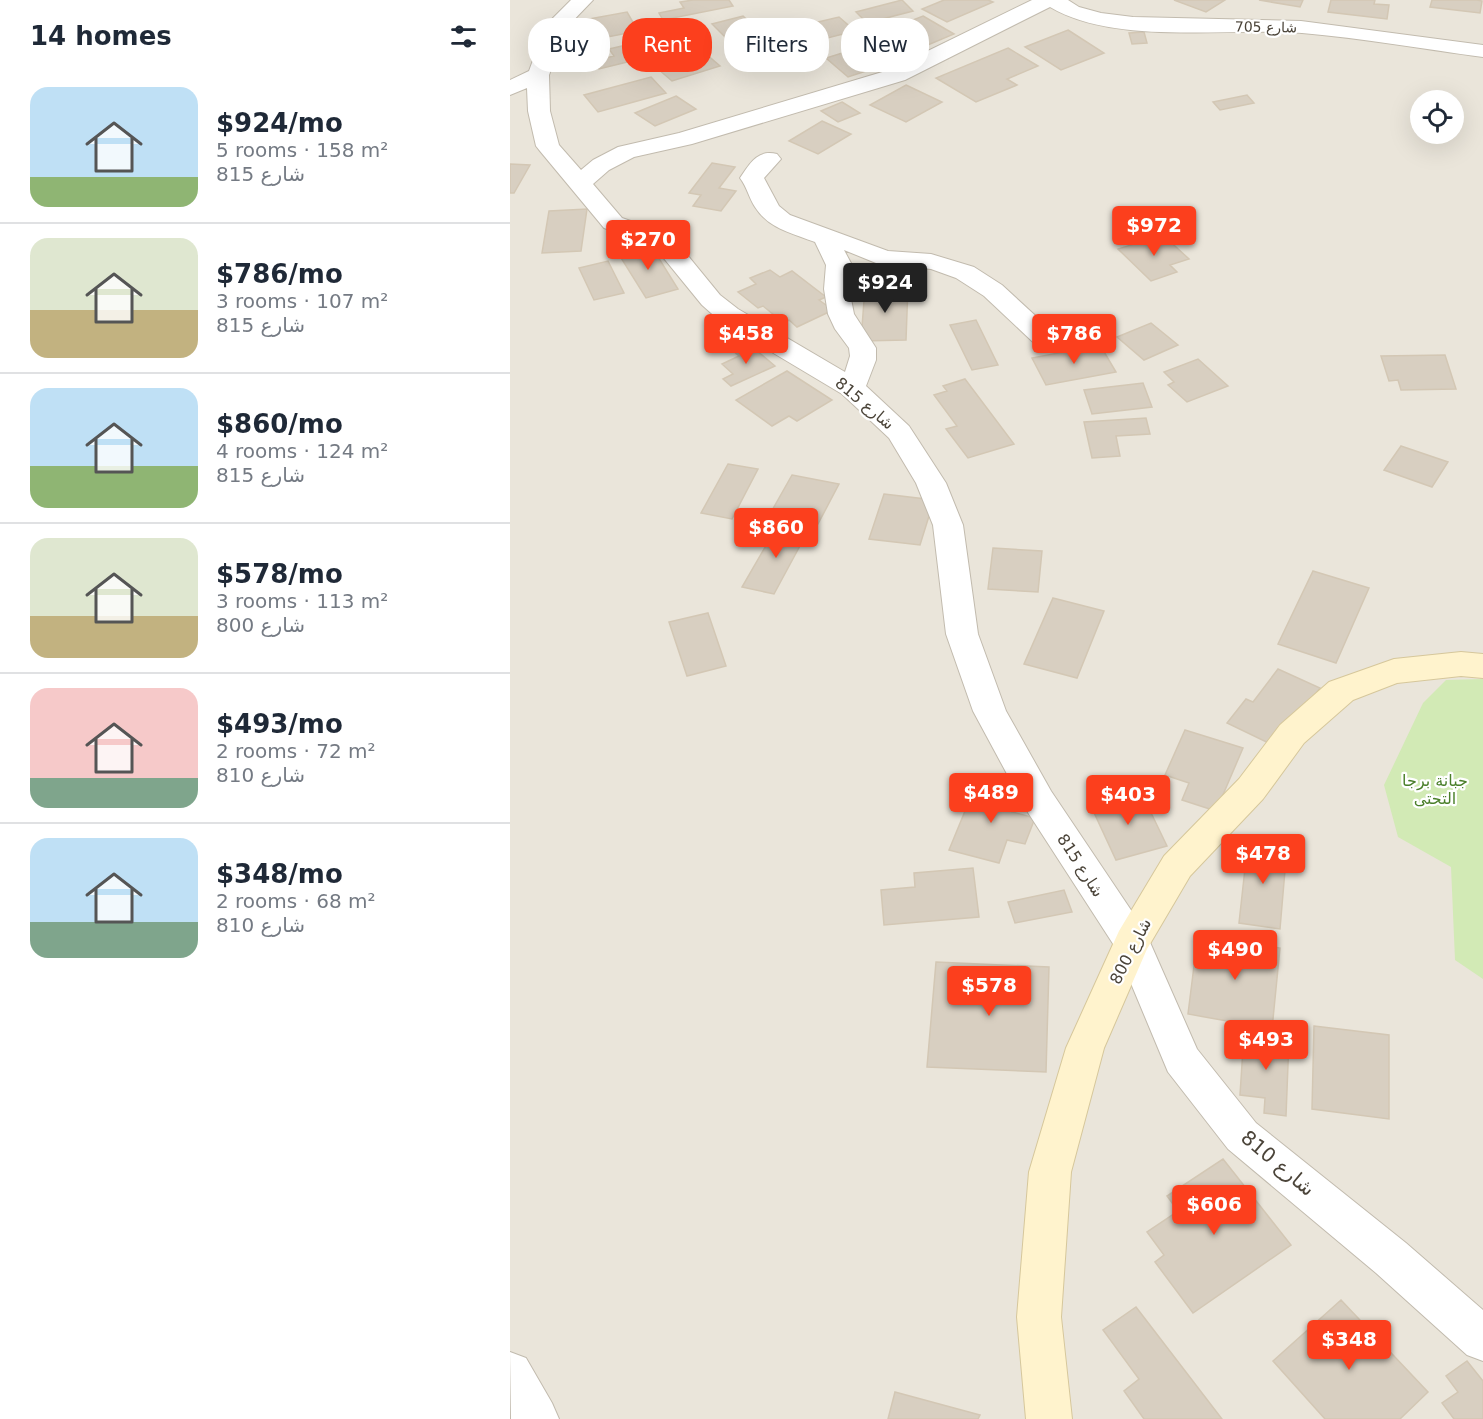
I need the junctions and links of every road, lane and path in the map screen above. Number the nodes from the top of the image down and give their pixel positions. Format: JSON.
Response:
{"nodes":[{"id":1,"x":584,"y":0,"type":"edge"},
{"id":2,"x":1048,"y":0,"type":"edge"},
{"id":3,"x":1053,"y":0,"type":"edge"},
{"id":4,"x":1483,"y":51,"type":"edge"},
{"id":5,"x":538,"y":75,"type":"junction"},
{"id":6,"x":510,"y":88,"type":"edge"},
{"id":7,"x":769,"y":159,"type":"dead end"},
{"id":8,"x":580,"y":183,"type":"junction"},
{"id":9,"x":825,"y":237,"type":"junction"},
{"id":10,"x":1044,"y":337,"type":"dead end"},
{"id":11,"x":852,"y":388,"type":"junction"},
{"id":12,"x":1483,"y":666,"type":"edge"},
{"id":13,"x":1132,"y":942,"type":"junction"},
{"id":14,"x":1483,"y":1339,"type":"edge"},
{"id":15,"x":510,"y":1374,"type":"edge"},
{"id":16,"x":536,"y":1419,"type":"edge"},
{"id":17,"x":1049,"y":1419,"type":"edge"}],
"edges":[{"from":1,"to":5,"type":"street","name":"شارع 815"},
{"from":2,"to":8,"type":"street"},
{"from":3,"to":4,"type":"street","name":"شارع 705"},
{"from":5,"to":6,"type":"street"},
{"from":5,"to":8,"type":"street","name":"شارع 815"},
{"from":7,"to":9,"type":"street"},
{"from":8,"to":11,"type":"street","name":"شارع 815"},
{"from":9,"to":10,"type":"street"},
{"from":9,"to":11,"type":"street"},
{"from":11,"to":13,"type":"street","name":"شارع 815"},
{"from":12,"to":13,"type":"main road","name":"شارع 800"},
{"from":13,"to":14,"type":"street","name":"شارع 810"},
{"from":13,"to":17,"type":"main road","name":"شارع 800"},
{"from":15,"to":16,"type":"street"}]}
